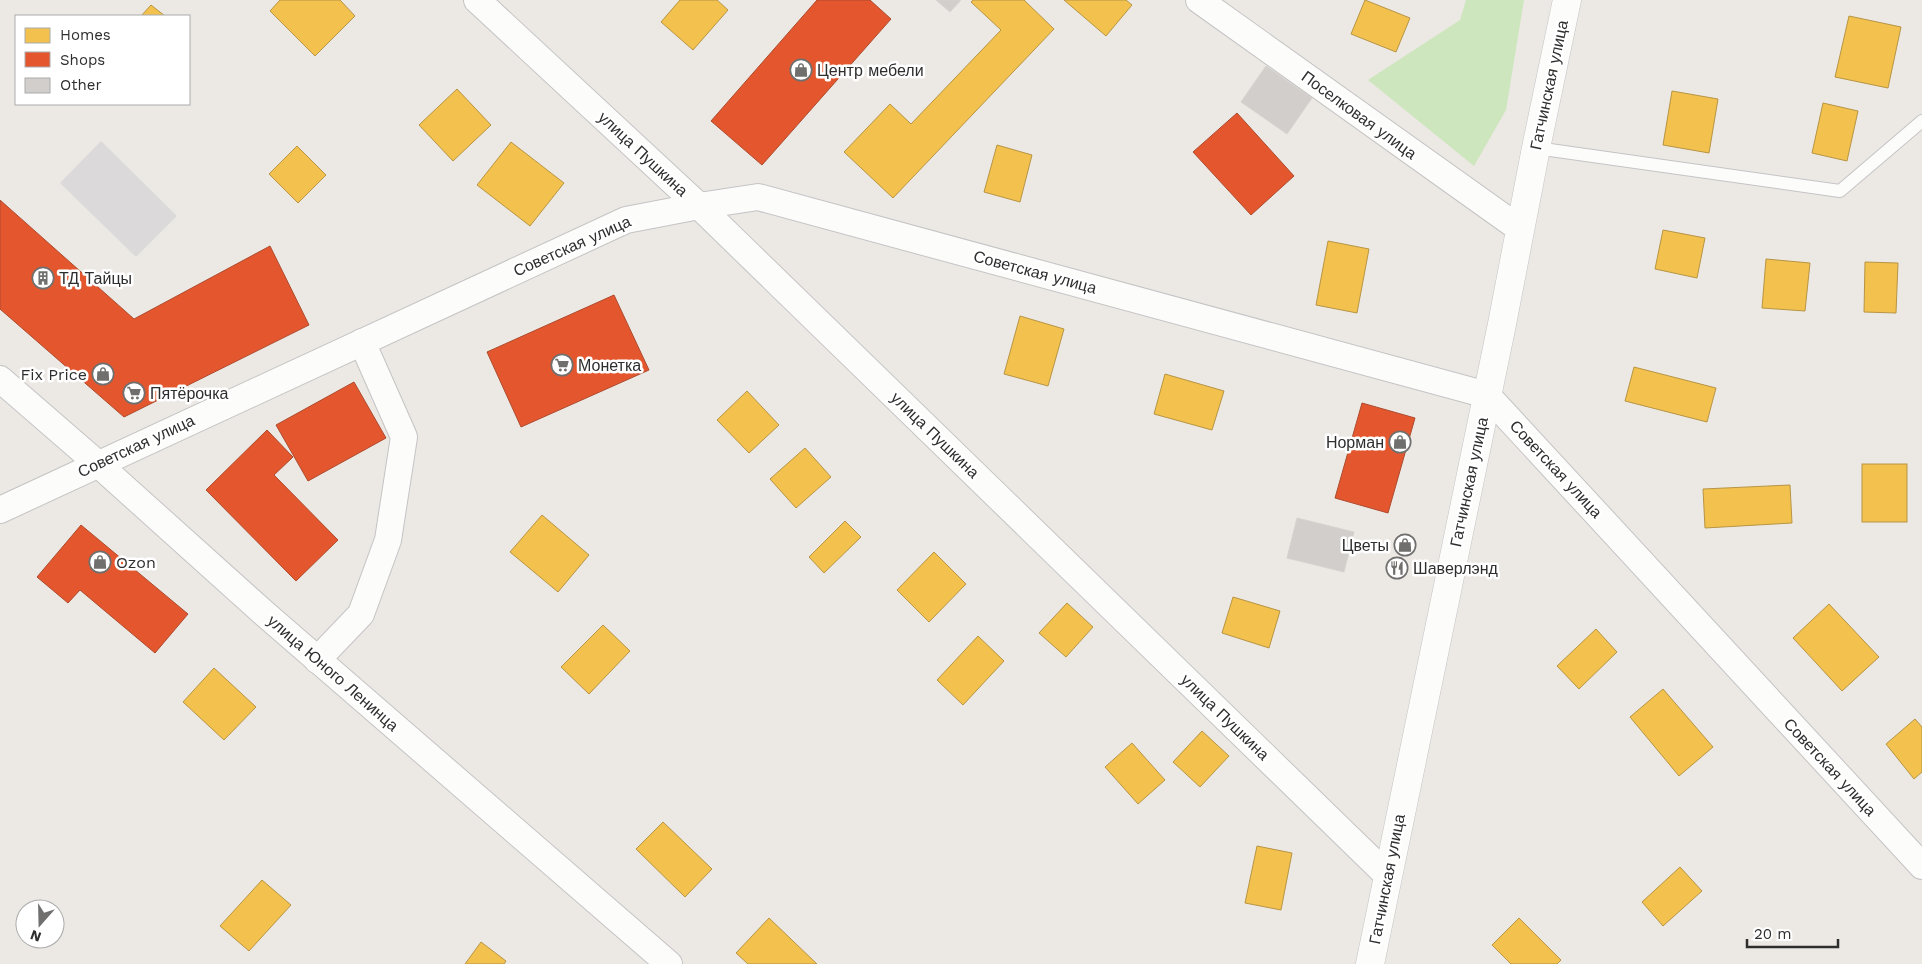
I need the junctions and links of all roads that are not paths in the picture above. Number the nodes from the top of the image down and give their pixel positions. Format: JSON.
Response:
{"nodes":[{"id":1,"x":477,"y":0,"type":"edge"},
{"id":2,"x":1199,"y":0,"type":"edge"},
{"id":3,"x":1567,"y":0,"type":"edge"},
{"id":4,"x":1922,"y":121,"type":"edge"},
{"id":5,"x":1536,"y":148,"type":"junction"},
{"id":6,"x":699,"y":206,"type":"junction"},
{"id":7,"x":1520,"y":230,"type":"junction"},
{"id":8,"x":362,"y":342,"type":"junction"},
{"id":9,"x":0,"y":379,"type":"edge"},
{"id":10,"x":1487,"y":395,"type":"junction"},
{"id":11,"x":98,"y":464,"type":"junction"},
{"id":12,"x":0,"y":510,"type":"edge"},
{"id":13,"x":317,"y":660,"type":"junction"},
{"id":14,"x":1922,"y":866,"type":"edge"},
{"id":15,"x":1387,"y":875,"type":"junction"},
{"id":16,"x":669,"y":964,"type":"edge"},
{"id":17,"x":1370,"y":964,"type":"edge"}],
"edges":[{"from":1,"to":6,"type":"street","name":"улица Пушкина"},
{"from":2,"to":7,"type":"street","name":"Поселковая улица"},
{"from":3,"to":5,"type":"main road","name":"Гатчинская улица"},
{"from":4,"to":5,"type":"lane"},
{"from":5,"to":7,"type":"main road","name":"Гатчинская улица"},
{"from":6,"to":8,"type":"street","name":"Советская улица"},
{"from":6,"to":10,"type":"street","name":"Советская улица"},
{"from":6,"to":15,"type":"street","name":"улица Пушкина"},
{"from":7,"to":10,"type":"main road","name":"Гатчинская улица"},
{"from":8,"to":11,"type":"street","name":"Советская улица"},
{"from":8,"to":13,"type":"street"},
{"from":9,"to":11,"type":"street","name":"улица Юного Ленинца"},
{"from":10,"to":14,"type":"street","name":"Советская улица"},
{"from":10,"to":15,"type":"main road","name":"Гатчинская улица"},
{"from":11,"to":12,"type":"street","name":"Советская улица"},
{"from":11,"to":13,"type":"street","name":"улица Юного Ленинца"},
{"from":13,"to":16,"type":"street","name":"улица Юного Ленинца"},
{"from":15,"to":17,"type":"main road","name":"Гатчинская улица"}]}
